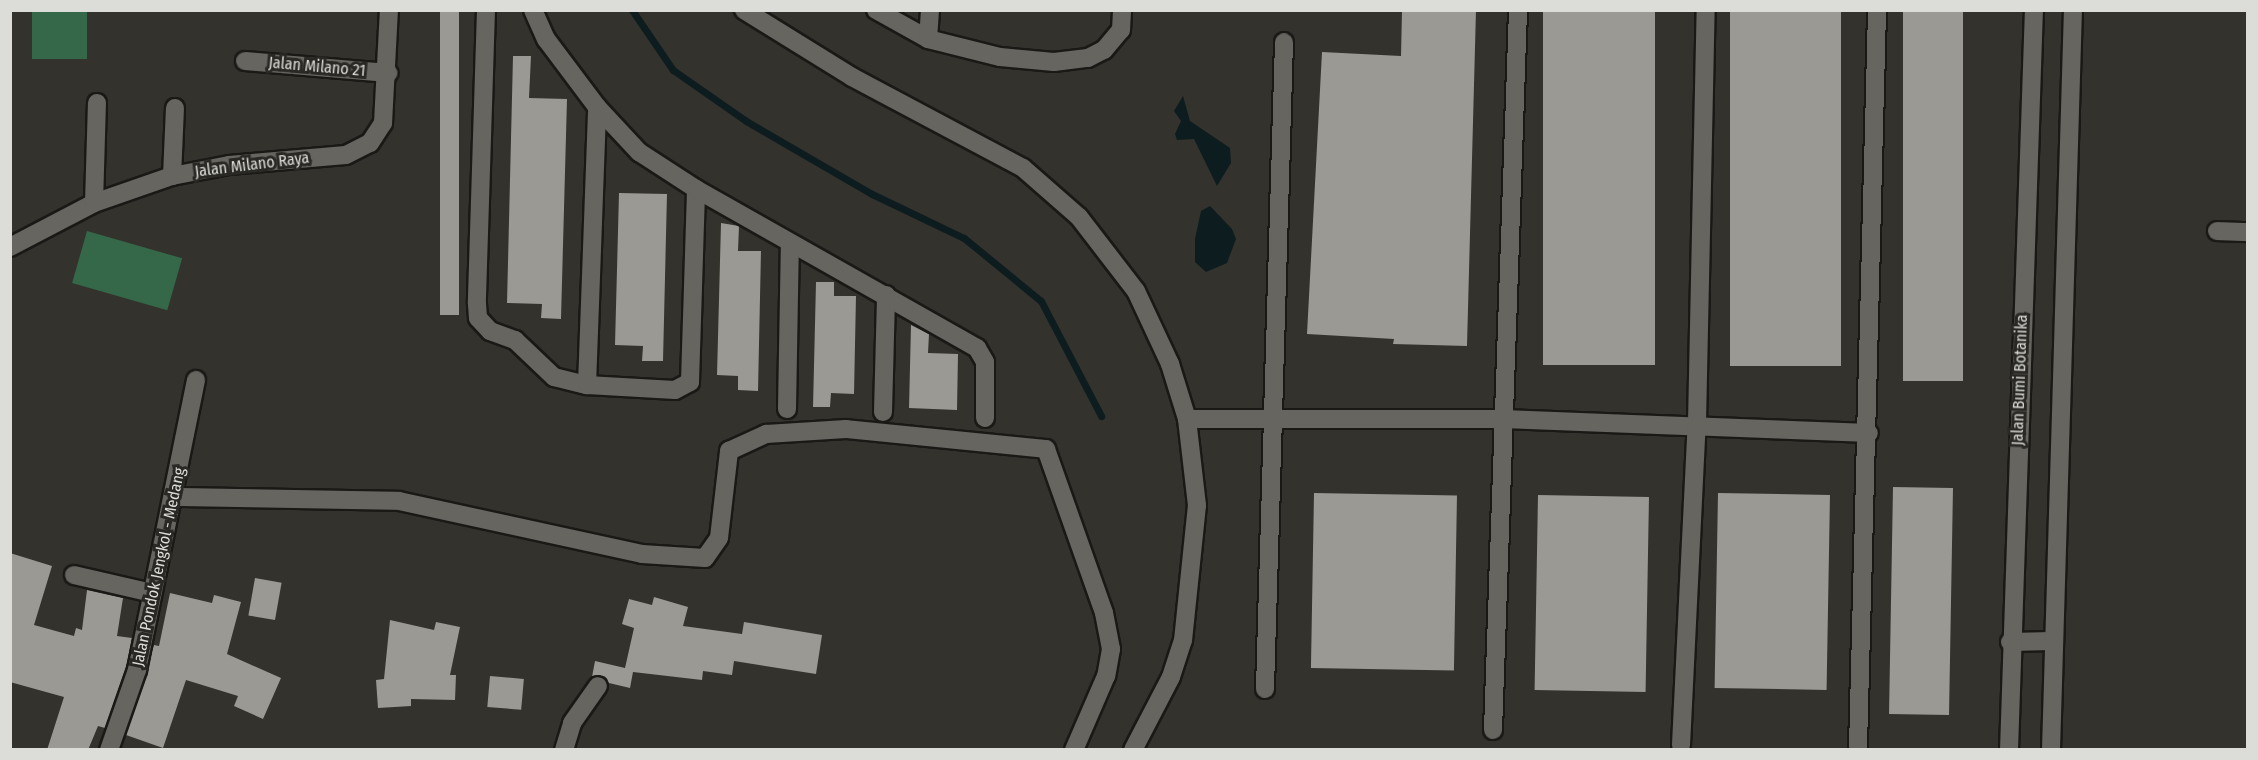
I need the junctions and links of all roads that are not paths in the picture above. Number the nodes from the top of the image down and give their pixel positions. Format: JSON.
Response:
{"nodes":[{"id":1,"x":389,"y":10,"type":"edge"},
{"id":2,"x":486,"y":10,"type":"edge"},
{"id":3,"x":533,"y":10,"type":"edge"},
{"id":4,"x":744,"y":10,"type":"edge"},
{"id":5,"x":876,"y":10,"type":"edge"},
{"id":6,"x":930,"y":10,"type":"edge"},
{"id":7,"x":1122,"y":10,"type":"edge"},
{"id":8,"x":1518,"y":10,"type":"edge"},
{"id":9,"x":1706,"y":10,"type":"edge"},
{"id":10,"x":1877,"y":10,"type":"edge"},
{"id":11,"x":2034,"y":10,"type":"edge"},
{"id":12,"x":2073,"y":10,"type":"edge"},
{"id":13,"x":928,"y":39,"type":"junction"},
{"id":14,"x":1284,"y":42,"type":"dead end"},
{"id":15,"x":245,"y":61,"type":"dead end"},
{"id":16,"x":388,"y":73,"type":"junction"},
{"id":17,"x":97,"y":103,"type":"dead end"},
{"id":18,"x":597,"y":107,"type":"junction"},
{"id":19,"x":175,"y":108,"type":"dead end"},
{"id":20,"x":172,"y":176,"type":"junction"},
{"id":21,"x":696,"y":189,"type":"junction"},
{"id":22,"x":94,"y":203,"type":"junction"},
{"id":23,"x":2217,"y":231,"type":"dead end"},
{"id":24,"x":2247,"y":232,"type":"edge"},
{"id":25,"x":790,"y":243,"type":"junction"},
{"id":26,"x":10,"y":247,"type":"edge"},
{"id":27,"x":886,"y":295,"type":"junction"},
{"id":28,"x":196,"y":380,"type":"dead end"},
{"id":29,"x":587,"y":385,"type":"junction"},
{"id":30,"x":787,"y":409,"type":"dead end"},
{"id":31,"x":883,"y":412,"type":"dead end"},
{"id":32,"x":985,"y":418,"type":"dead end"},
{"id":33,"x":1187,"y":419,"type":"junction"},
{"id":34,"x":1275,"y":419,"type":"junction"},
{"id":35,"x":1503,"y":419,"type":"junction"},
{"id":36,"x":1697,"y":423,"type":"junction"},
{"id":37,"x":1869,"y":433,"type":"junction"},
{"id":38,"x":175,"y":497,"type":"junction"},
{"id":39,"x":74,"y":575,"type":"dead end"},
{"id":40,"x":152,"y":593,"type":"junction"},
{"id":41,"x":2052,"y":641,"type":"junction"},
{"id":42,"x":2010,"y":642,"type":"junction"},
{"id":43,"x":598,"y":686,"type":"dead end"},
{"id":44,"x":1265,"y":689,"type":"dead end"},
{"id":45,"x":1493,"y":730,"type":"dead end"},
{"id":46,"x":1681,"y":744,"type":"dead end"},
{"id":47,"x":1858,"y":747,"type":"dead end"},
{"id":48,"x":109,"y":750,"type":"edge"},
{"id":49,"x":564,"y":750,"type":"edge"},
{"id":50,"x":1074,"y":750,"type":"edge"},
{"id":51,"x":1133,"y":750,"type":"edge"},
{"id":52,"x":2008,"y":750,"type":"edge"},
{"id":53,"x":2050,"y":750,"type":"edge"}],
"edges":[{"from":1,"to":16,"type":"street","name":"Jalan Milano Raya"},
{"from":2,"to":29,"type":"street"},
{"from":3,"to":18,"type":"street"},
{"from":4,"to":33,"type":"street"},
{"from":5,"to":13,"type":"street"},
{"from":6,"to":13,"type":"street"},
{"from":7,"to":13,"type":"street"},
{"from":8,"to":35,"type":"street"},
{"from":9,"to":36,"type":"street"},
{"from":10,"to":37,"type":"street"},
{"from":11,"to":42,"type":"street","name":"Jalan Bumi Botanika"},
{"from":12,"to":41,"type":"street"},
{"from":14,"to":34,"type":"street"},
{"from":15,"to":16,"type":"street","name":"Jalan Milano 21"},
{"from":16,"to":20,"type":"street","name":"Jalan Milano Raya"},
{"from":17,"to":22,"type":"street"},
{"from":18,"to":21,"type":"street"},
{"from":18,"to":29,"type":"street"},
{"from":19,"to":20,"type":"street"},
{"from":20,"to":22,"type":"street","name":"Jalan Milano Raya"},
{"from":21,"to":25,"type":"street"},
{"from":21,"to":29,"type":"street"},
{"from":22,"to":26,"type":"street","name":"Jalan Milano Raya"},
{"from":23,"to":24,"type":"street"},
{"from":25,"to":27,"type":"street"},
{"from":25,"to":30,"type":"street"},
{"from":27,"to":31,"type":"street"},
{"from":27,"to":32,"type":"street"},
{"from":28,"to":38,"type":"street","name":"Jalan Pondok Jengkol - Medang"},
{"from":33,"to":34,"type":"street"},
{"from":33,"to":51,"type":"street"},
{"from":34,"to":35,"type":"street"},
{"from":34,"to":44,"type":"street"},
{"from":35,"to":36,"type":"street"},
{"from":35,"to":45,"type":"street"},
{"from":36,"to":37,"type":"street"},
{"from":36,"to":46,"type":"street"},
{"from":37,"to":47,"type":"street"},
{"from":38,"to":40,"type":"street","name":"Jalan Pondok Jengkol - Medang"},
{"from":38,"to":50,"type":"street"},
{"from":39,"to":40,"type":"street"},
{"from":40,"to":48,"type":"street","name":"Jalan Pondok Jengkol - Medang"},
{"from":41,"to":42,"type":"street"},
{"from":41,"to":53,"type":"street"},
{"from":42,"to":52,"type":"street","name":"Jalan Bumi Botanika"},
{"from":43,"to":49,"type":"street"}]}
